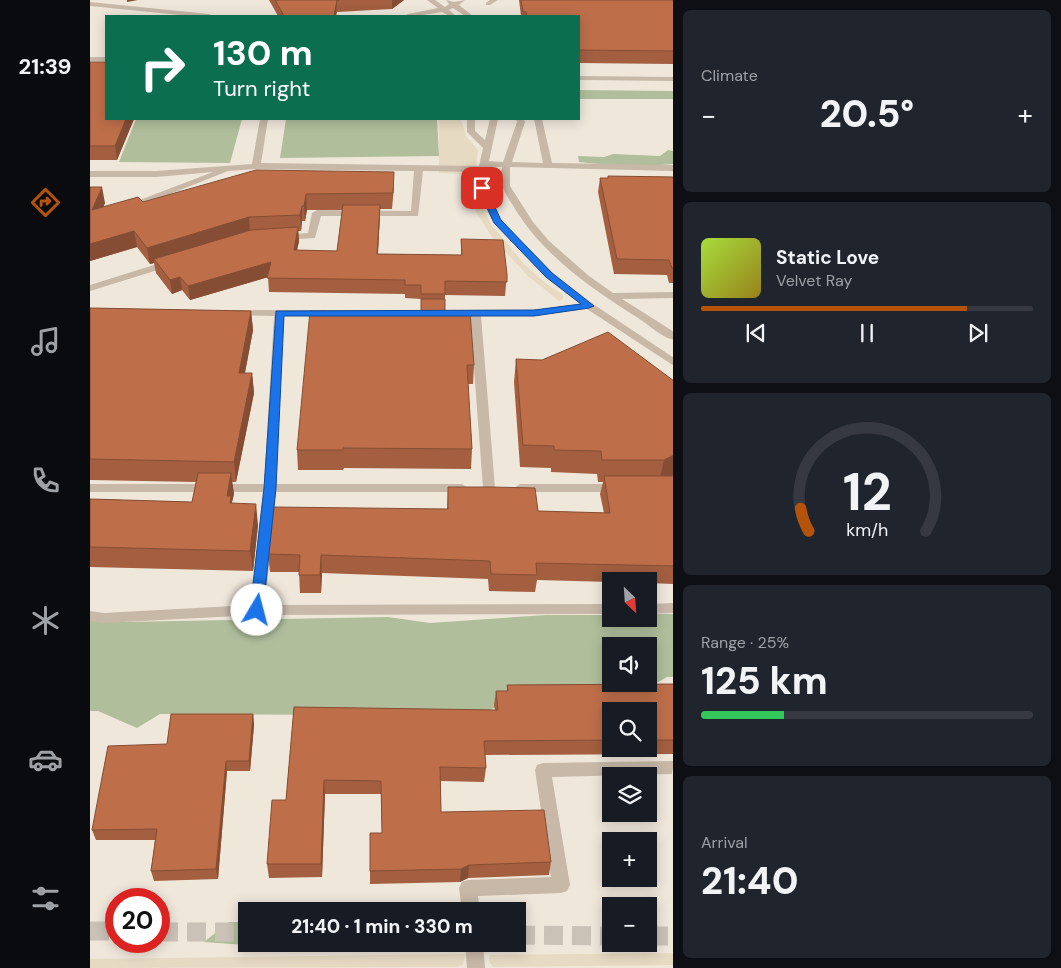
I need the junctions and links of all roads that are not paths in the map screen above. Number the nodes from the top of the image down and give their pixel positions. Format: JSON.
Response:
{"nodes":[{"id":1,"x":161,"y":0,"type":"edge"},
{"id":2,"x":430,"y":0,"type":"edge"},
{"id":3,"x":448,"y":0,"type":"edge"},
{"id":4,"x":459,"y":2,"type":"edge"},
{"id":5,"x":90,"y":4,"type":"edge"},
{"id":6,"x":446,"y":9,"type":"junction"},
{"id":7,"x":164,"y":12,"type":"junction"},
{"id":8,"x":198,"y":15,"type":"edge"},
{"id":9,"x":413,"y":15,"type":"edge"},
{"id":10,"x":452,"y":15,"type":"edge"},
{"id":11,"x":468,"y":15,"type":"edge"},
{"id":12,"x":90,"y":59,"type":"edge"},
{"id":13,"x":105,"y":59,"type":"edge"},
{"id":14,"x":580,"y":78,"type":"edge"},
{"id":15,"x":673,"y":79,"type":"edge"},
{"id":16,"x":264,"y":120,"type":"edge"},
{"id":17,"x":471,"y":120,"type":"edge"},
{"id":18,"x":494,"y":120,"type":"edge"},
{"id":19,"x":520,"y":120,"type":"edge"},
{"id":20,"x":538,"y":120,"type":"edge"},
{"id":21,"x":488,"y":148,"type":"junction"},
{"id":22,"x":256,"y":166,"type":"junction"},
{"id":23,"x":506,"y":166,"type":"junction"},
{"id":24,"x":548,"y":166,"type":"junction"},
{"id":25,"x":483,"y":167,"type":"junction"},
{"id":26,"x":233,"y":168,"type":"junction"},
{"id":27,"x":419,"y":168,"type":"junction"},
{"id":28,"x":673,"y":168,"type":"edge"},
{"id":29,"x":90,"y":174,"type":"edge"},
{"id":30,"x":124,"y":209,"type":"edge"},
{"id":31,"x":269,"y":237,"type":"edge"},
{"id":32,"x":177,"y":261,"type":"edge"},
{"id":33,"x":90,"y":288,"type":"edge"},
{"id":34,"x":611,"y":296,"type":"junction"},
{"id":35,"x":673,"y":296,"type":"edge"},
{"id":36,"x":589,"y":306,"type":"junction"},
{"id":37,"x":219,"y":313,"type":"edge"},
{"id":38,"x":338,"y":313,"type":"edge"},
{"id":39,"x":446,"y":313,"type":"edge"},
{"id":40,"x":475,"y":313,"type":"junction"},
{"id":41,"x":279,"y":314,"type":"junction"},
{"id":42,"x":673,"y":336,"type":"edge"},
{"id":43,"x":673,"y":362,"type":"edge"},
{"id":44,"x":90,"y":488,"type":"edge"},
{"id":45,"x":270,"y":488,"type":"junction"},
{"id":46,"x":499,"y":488,"type":"junction"},
{"id":47,"x":635,"y":488,"type":"edge"},
{"id":48,"x":673,"y":608,"type":"edge"},
{"id":49,"x":602,"y":609,"type":"edge"},
{"id":50,"x":658,"y":609,"type":"edge"},
{"id":51,"x":257,"y":610,"type":"junction"},
{"id":52,"x":90,"y":616,"type":"edge"},
{"id":53,"x":672,"y":768,"type":"dead end"},
{"id":54,"x":470,"y":902,"type":"edge"},
{"id":55,"x":475,"y":952,"type":"edge"},
{"id":56,"x":476,"y":968,"type":"edge"}],
"edges":[{"from":1,"to":7,"type":"street"},
{"from":2,"to":6,"type":"street"},
{"from":3,"to":4,"type":"street"},
{"from":4,"to":6,"type":"street"},
{"from":4,"to":11,"type":"street"},
{"from":5,"to":7,"type":"street"},
{"from":6,"to":9,"type":"street"},
{"from":6,"to":10,"type":"street"},
{"from":7,"to":8,"type":"street"},
{"from":12,"to":13,"type":"street"},
{"from":14,"to":15,"type":"street"},
{"from":16,"to":22,"type":"street"},
{"from":17,"to":21,"type":"street"},
{"from":18,"to":21,"type":"street"},
{"from":19,"to":23,"type":"street"},
{"from":20,"to":24,"type":"street"},
{"from":21,"to":25,"type":"street"},
{"from":22,"to":26,"type":"street"},
{"from":22,"to":27,"type":"street"},
{"from":23,"to":24,"type":"street"},
{"from":23,"to":25,"type":"street"},
{"from":23,"to":34,"type":"street"},
{"from":24,"to":28,"type":"street"},
{"from":25,"to":27,"type":"street"},
{"from":25,"to":36,"type":"street"},
{"from":26,"to":29,"type":"street"},
{"from":26,"to":30,"type":"street"},
{"from":27,"to":31,"type":"street"},
{"from":32,"to":33,"type":"street"},
{"from":34,"to":35,"type":"street"},
{"from":34,"to":42,"type":"street"},
{"from":36,"to":40,"type":"street"},
{"from":36,"to":43,"type":"street"},
{"from":37,"to":41,"type":"street"},
{"from":38,"to":41,"type":"street"},
{"from":39,"to":40,"type":"street"},
{"from":40,"to":46,"type":"street"},
{"from":41,"to":45,"type":"street"},
{"from":44,"to":45,"type":"street"},
{"from":45,"to":46,"type":"street"},
{"from":45,"to":51,"type":"street"},
{"from":46,"to":47,"type":"street"},
{"from":48,"to":50,"type":"street"},
{"from":49,"to":51,"type":"street"},
{"from":51,"to":52,"type":"street"},
{"from":53,"to":54,"type":"street"},
{"from":55,"to":56,"type":"street"}]}
